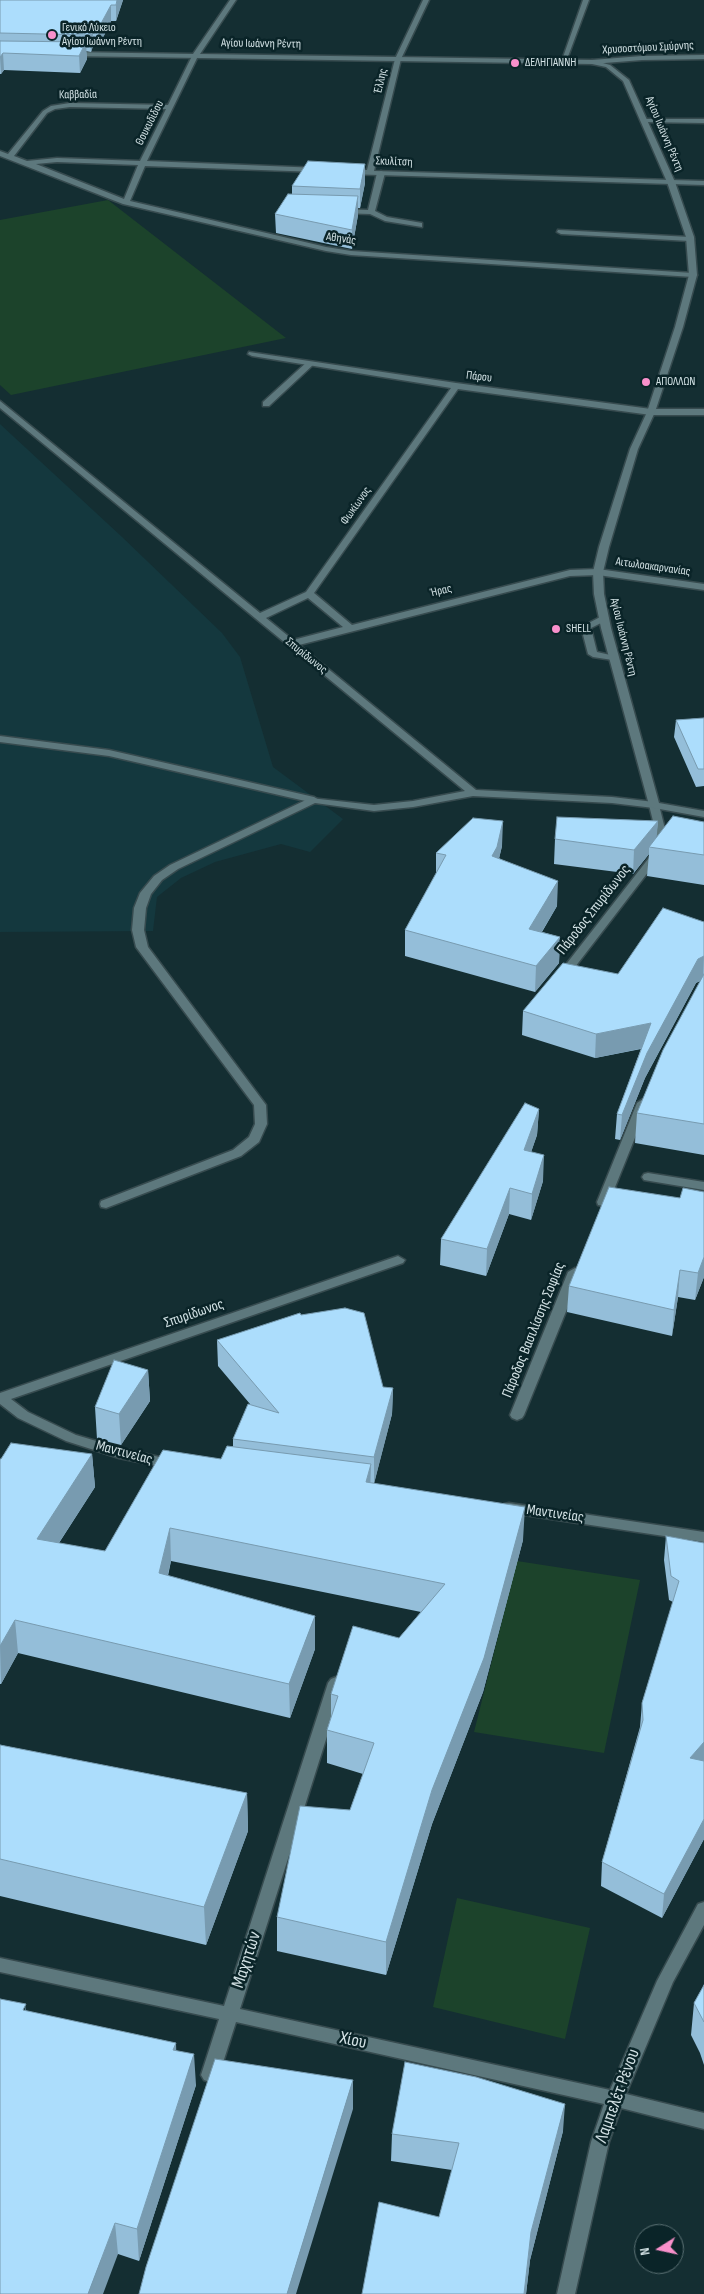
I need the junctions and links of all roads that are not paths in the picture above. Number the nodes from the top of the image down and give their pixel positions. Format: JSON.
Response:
{"nodes":[{"id":1,"x":233,"y":0,"type":"edge"},
{"id":2,"x":426,"y":0,"type":"edge"},
{"id":3,"x":586,"y":0,"type":"edge"},
{"id":4,"x":60,"y":54,"type":"edge"},
{"id":5,"x":195,"y":56,"type":"junction"},
{"id":6,"x":704,"y":57,"type":"edge"},
{"id":7,"x":398,"y":59,"type":"junction"},
{"id":8,"x":563,"y":62,"type":"junction"},
{"id":9,"x":592,"y":62,"type":"junction"},
{"id":10,"x":171,"y":107,"type":"junction"},
{"id":11,"x":646,"y":121,"type":"junction"},
{"id":12,"x":704,"y":121,"type":"edge"},
{"id":13,"x":0,"y":153,"type":"edge"},
{"id":14,"x":9,"y":157,"type":"junction"},
{"id":15,"x":143,"y":162,"type":"junction"},
{"id":16,"x":27,"y":163,"type":"junction"},
{"id":17,"x":331,"y":171,"type":"edge"},
{"id":18,"x":341,"y":171,"type":"edge"},
{"id":19,"x":370,"y":173,"type":"junction"},
{"id":20,"x":382,"y":173,"type":"junction"},
{"id":21,"x":671,"y":182,"type":"junction"},
{"id":22,"x":704,"y":183,"type":"edge"},
{"id":23,"x":126,"y":202,"type":"junction"},
{"id":24,"x":334,"y":210,"type":"edge"},
{"id":25,"x":371,"y":212,"type":"junction"},
{"id":26,"x":419,"y":224,"type":"dead end"},
{"id":27,"x":561,"y":232,"type":"dead end"},
{"id":28,"x":690,"y":240,"type":"junction"},
{"id":29,"x":693,"y":275,"type":"junction"},
{"id":30,"x":252,"y":354,"type":"dead end"},
{"id":31,"x":310,"y":364,"type":"junction"},
{"id":32,"x":456,"y":386,"type":"junction"},
{"id":33,"x":0,"y":404,"type":"edge"},
{"id":34,"x":266,"y":404,"type":"dead end"},
{"id":35,"x":651,"y":412,"type":"junction"},
{"id":36,"x":704,"y":412,"type":"edge"},
{"id":37,"x":598,"y":572,"type":"junction"},
{"id":38,"x":704,"y":586,"type":"edge"},
{"id":39,"x":309,"y":594,"type":"junction"},
{"id":40,"x":258,"y":617,"type":"junction"},
{"id":41,"x":604,"y":618,"type":"junction"},
{"id":42,"x":349,"y":627,"type":"junction"},
{"id":43,"x":291,"y":644,"type":"junction"},
{"id":44,"x":615,"y":659,"type":"junction"},
{"id":45,"x":0,"y":739,"type":"edge"},
{"id":46,"x":473,"y":793,"type":"junction"},
{"id":47,"x":314,"y":800,"type":"junction"},
{"id":48,"x":654,"y":805,"type":"junction"},
{"id":49,"x":704,"y":814,"type":"edge"},
{"id":50,"x":551,"y":989,"type":"edge"},
{"id":51,"x":649,"y":1088,"type":"edge"},
{"id":52,"x":648,"y":1177,"type":"dead end"},
{"id":53,"x":704,"y":1186,"type":"edge"},
{"id":54,"x":106,"y":1204,"type":"dead end"},
{"id":55,"x":599,"y":1212,"type":"edge"},
{"id":56,"x":580,"y":1258,"type":"edge"},
{"id":57,"x":398,"y":1260,"type":"dead end"},
{"id":58,"x":1,"y":1398,"type":"edge"},
{"id":59,"x":516,"y":1415,"type":"dead end"},
{"id":60,"x":185,"y":1466,"type":"edge"},
{"id":61,"x":496,"y":1506,"type":"edge"},
{"id":62,"x":704,"y":1537,"type":"edge"},
{"id":63,"x":342,"y":1664,"type":"edge"},
{"id":64,"x":704,"y":1909,"type":"edge"},
{"id":65,"x":0,"y":1966,"type":"edge"},
{"id":66,"x":230,"y":2014,"type":"junction"},
{"id":67,"x":206,"y":2088,"type":"edge"},
{"id":68,"x":615,"y":2099,"type":"junction"},
{"id":69,"x":704,"y":2122,"type":"edge"},
{"id":70,"x":566,"y":2294,"type":"edge"}],
"edges":[{"from":1,"to":5,"type":"street","name":"Θουκυδίδου"},
{"from":2,"to":7,"type":"street","name":"Έλλης"},
{"from":3,"to":8,"type":"street"},
{"from":4,"to":5,"type":"street","name":"Αγίου Ιωάννη Ρέντη"},
{"from":5,"to":7,"type":"street","name":"Αγίου Ιωάννη Ρέντη"},
{"from":5,"to":10,"type":"street","name":"Θουκυδίδου"},
{"from":6,"to":9,"type":"street","name":"Χρυσοστόμου Σμύρνης"},
{"from":7,"to":8,"type":"street","name":"Αγίου Ιωάννη Ρέντη"},
{"from":7,"to":19,"type":"street","name":"Έλλης"},
{"from":8,"to":9,"type":"street","name":"Αγίου Ιωάννη Ρέντη"},
{"from":9,"to":11,"type":"street","name":"Αγίου Ιωάννη Ρέντη"},
{"from":10,"to":14,"type":"street","name":"Καββαδία"},
{"from":10,"to":15,"type":"street","name":"Θουκυδίδου"},
{"from":11,"to":12,"type":"street"},
{"from":11,"to":21,"type":"street","name":"Αγίου Ιωάννη Ρέντη"},
{"from":13,"to":14,"type":"street","name":"Αθηνάς"},
{"from":14,"to":16,"type":"street","name":"Αθηνάς"},
{"from":15,"to":16,"type":"street"},
{"from":15,"to":17,"type":"street"},
{"from":15,"to":23,"type":"street","name":"Θουκυδίδου"},
{"from":16,"to":23,"type":"street","name":"Αθηνάς"},
{"from":18,"to":19,"type":"street","name":"Σκυλίτση"},
{"from":19,"to":20,"type":"street","name":"Σκυλίτση"},
{"from":20,"to":21,"type":"street","name":"Σκυλίτση"},
{"from":20,"to":25,"type":"street"},
{"from":21,"to":22,"type":"street","name":"Σκυλίτση"},
{"from":21,"to":28,"type":"street","name":"Αγίου Ιωάννη Ρέντη"},
{"from":23,"to":29,"type":"street","name":"Αθηνάς"},
{"from":24,"to":25,"type":"street"},
{"from":25,"to":26,"type":"street"},
{"from":27,"to":28,"type":"street"},
{"from":28,"to":29,"type":"street","name":"Αγίου Ιωάννη Ρέντη"},
{"from":29,"to":35,"type":"street","name":"Αγίου Ιωάννη Ρέντη"},
{"from":30,"to":31,"type":"street","name":"Πάρου"},
{"from":31,"to":32,"type":"street","name":"Πάρου"},
{"from":31,"to":34,"type":"street"},
{"from":32,"to":35,"type":"street","name":"Πάρου"},
{"from":32,"to":39,"type":"street","name":"Φωκίωνος"},
{"from":33,"to":40,"type":"street","name":"Σπυρίδωνος"},
{"from":35,"to":36,"type":"street","name":"Πάρου"},
{"from":35,"to":37,"type":"street","name":"Αγίου Ιωάννη Ρέντη"},
{"from":37,"to":38,"type":"street","name":"Αιτωλοακαρνανίας"},
{"from":37,"to":41,"type":"street","name":"Αγίου Ιωάννη Ρέντη"},
{"from":37,"to":42,"type":"street","name":"Ήρας"},
{"from":39,"to":40,"type":"street"},
{"from":39,"to":42,"type":"street"},
{"from":40,"to":43,"type":"street","name":"Σπυρίδωνος"},
{"from":41,"to":44,"type":"street","name":"Αγίου Ιωάννη Ρέντη"},
{"from":41,"to":44,"type":"street"},
{"from":42,"to":43,"type":"street","name":"Ήρας"},
{"from":43,"to":46,"type":"street","name":"Σπυρίδωνος"},
{"from":44,"to":48,"type":"street","name":"Αγίου Ιωάννη Ρέντη"},
{"from":45,"to":47,"type":"street"},
{"from":46,"to":47,"type":"street"},
{"from":46,"to":48,"type":"street"},
{"from":47,"to":54,"type":"street"},
{"from":48,"to":49,"type":"street"},
{"from":48,"to":50,"type":"street","name":"Πάροδος Σπυρίδωνος"},
{"from":51,"to":55,"type":"street"},
{"from":52,"to":53,"type":"street"},
{"from":56,"to":59,"type":"street","name":"Πάροδος Βασιλίσσης Σοφίας"},
{"from":57,"to":58,"type":"street","name":"Σπυρίδωνος"},
{"from":58,"to":60,"type":"street","name":"Μαντινείας"},
{"from":61,"to":62,"type":"street","name":"Μαντινείας"},
{"from":63,"to":66,"type":"street","name":"Μαχητών"},
{"from":64,"to":68,"type":"street","name":"Λαμπελέτ Ρένου"},
{"from":65,"to":66,"type":"street","name":"Χίου"},
{"from":66,"to":67,"type":"street","name":"Μαχητών"},
{"from":66,"to":68,"type":"street","name":"Χίου"},
{"from":68,"to":69,"type":"street","name":"Χίου"},
{"from":68,"to":70,"type":"street","name":"Λαμπελέτ Ρένου"}]}
